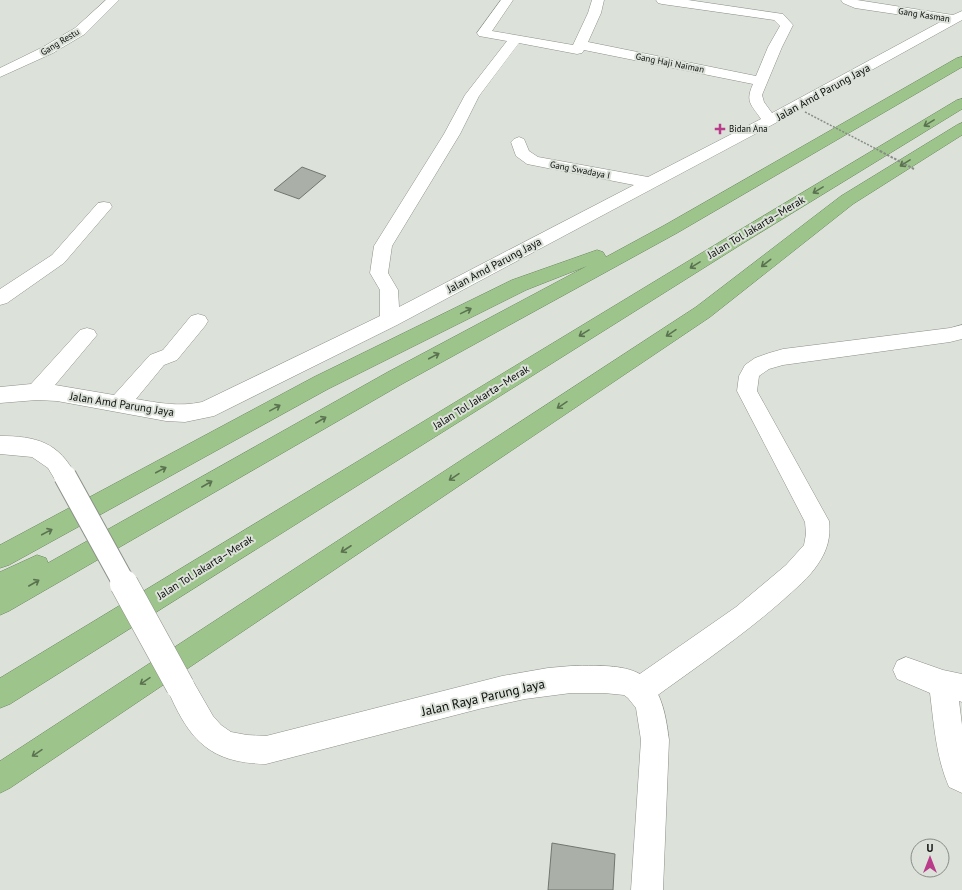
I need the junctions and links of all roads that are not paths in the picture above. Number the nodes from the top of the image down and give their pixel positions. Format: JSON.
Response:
{"nodes":[{"id":1,"x":113,"y":0,"type":"edge"},
{"id":2,"x":507,"y":0,"type":"edge"},
{"id":3,"x":598,"y":0,"type":"edge"},
{"id":4,"x":662,"y":0,"type":"edge"},
{"id":5,"x":759,"y":0,"type":"edge"},
{"id":6,"x":847,"y":0,"type":"edge"},
{"id":7,"x":757,"y":14,"type":"junction"},
{"id":8,"x":958,"y":17,"type":"edge"},
{"id":9,"x":516,"y":39,"type":"junction"},
{"id":10,"x":581,"y":45,"type":"junction"},
{"id":11,"x":962,"y":61,"type":"edge"},
{"id":12,"x":0,"y":73,"type":"edge"},
{"id":13,"x":760,"y":81,"type":"junction"},
{"id":14,"x":962,"y":103,"type":"edge"},
{"id":15,"x":770,"y":120,"type":"junction"},
{"id":16,"x":962,"y":128,"type":"edge"},
{"id":17,"x":519,"y":142,"type":"dead end"},
{"id":18,"x":651,"y":183,"type":"junction"},
{"id":19,"x":104,"y":207,"type":"dead end"},
{"id":20,"x":671,"y":229,"type":"junction"},
{"id":21,"x":0,"y":298,"type":"edge"},
{"id":22,"x":390,"y":320,"type":"junction"},
{"id":23,"x":198,"y":321,"type":"dead end"},
{"id":24,"x":962,"y":332,"type":"edge"},
{"id":25,"x":87,"y":335,"type":"dead end"},
{"id":26,"x":37,"y":392,"type":"junction"},
{"id":27,"x":0,"y":395,"type":"edge"},
{"id":28,"x":118,"y":405,"type":"junction"},
{"id":29,"x":0,"y":445,"type":"edge"},
{"id":30,"x":185,"y":497,"type":"junction"},
{"id":31,"x":0,"y":557,"type":"edge"},
{"id":32,"x":0,"y":584,"type":"edge"},
{"id":33,"x":0,"y":602,"type":"edge"},
{"id":34,"x":906,"y":670,"type":"dead end"},
{"id":35,"x":952,"y":686,"type":"edge"},
{"id":36,"x":641,"y":690,"type":"junction"},
{"id":37,"x":0,"y":694,"type":"edge"},
{"id":38,"x":0,"y":778,"type":"edge"},
{"id":39,"x":962,"y":778,"type":"edge"},
{"id":40,"x":647,"y":890,"type":"edge"}],
"edges":[{"from":1,"to":12,"type":"street","name":"Gang Restu"},
{"from":2,"to":9,"type":"street"},
{"from":3,"to":10,"type":"street"},
{"from":4,"to":7,"type":"street"},
{"from":5,"to":7,"type":"street"},
{"from":6,"to":8,"type":"street","name":"Gang Kasman"},
{"from":7,"to":13,"type":"street"},
{"from":8,"to":15,"type":"street","name":"Jalan Amd Parung Jaya"},
{"from":9,"to":10,"type":"street","name":"Gang Haji Naiman"},
{"from":9,"to":22,"type":"street"},
{"from":10,"to":13,"type":"street","name":"Gang Haji Naiman"},
{"from":11,"to":20,"type":"highway"},
{"from":13,"to":15,"type":"street"},
{"from":14,"to":37,"type":"highway","name":"Jalan Tol Jakarta–Merak","one_way":true},
{"from":15,"to":18,"type":"street","name":"Jalan Amd Parung Jaya"},
{"from":16,"to":38,"type":"highway","one_way":true},
{"from":17,"to":18,"type":"street","name":"Gang Swadaya I"},
{"from":18,"to":22,"type":"street","name":"Jalan Amd Parung Jaya"},
{"from":19,"to":21,"type":"street"},
{"from":30,"to":20,"type":"highway","one_way":true},
{"from":31,"to":20,"type":"highway","one_way":true},
{"from":22,"to":28,"type":"street","name":"Jalan Amd Parung Jaya"},
{"from":23,"to":28,"type":"street"},
{"from":24,"to":36,"type":"street"},
{"from":25,"to":26,"type":"street"},
{"from":26,"to":27,"type":"street","name":"Jalan Amd Parung Jaya"},
{"from":26,"to":28,"type":"street","name":"Jalan Amd Parung Jaya"},
{"from":29,"to":36,"type":"street","name":"Jalan Raya Parung Jaya","bridge":true},
{"from":30,"to":32,"type":"highway"},
{"from":33,"to":30,"type":"highway","one_way":true},
{"from":34,"to":35,"type":"street"},
{"from":35,"to":39,"type":"street"},
{"from":36,"to":40,"type":"street"}]}
